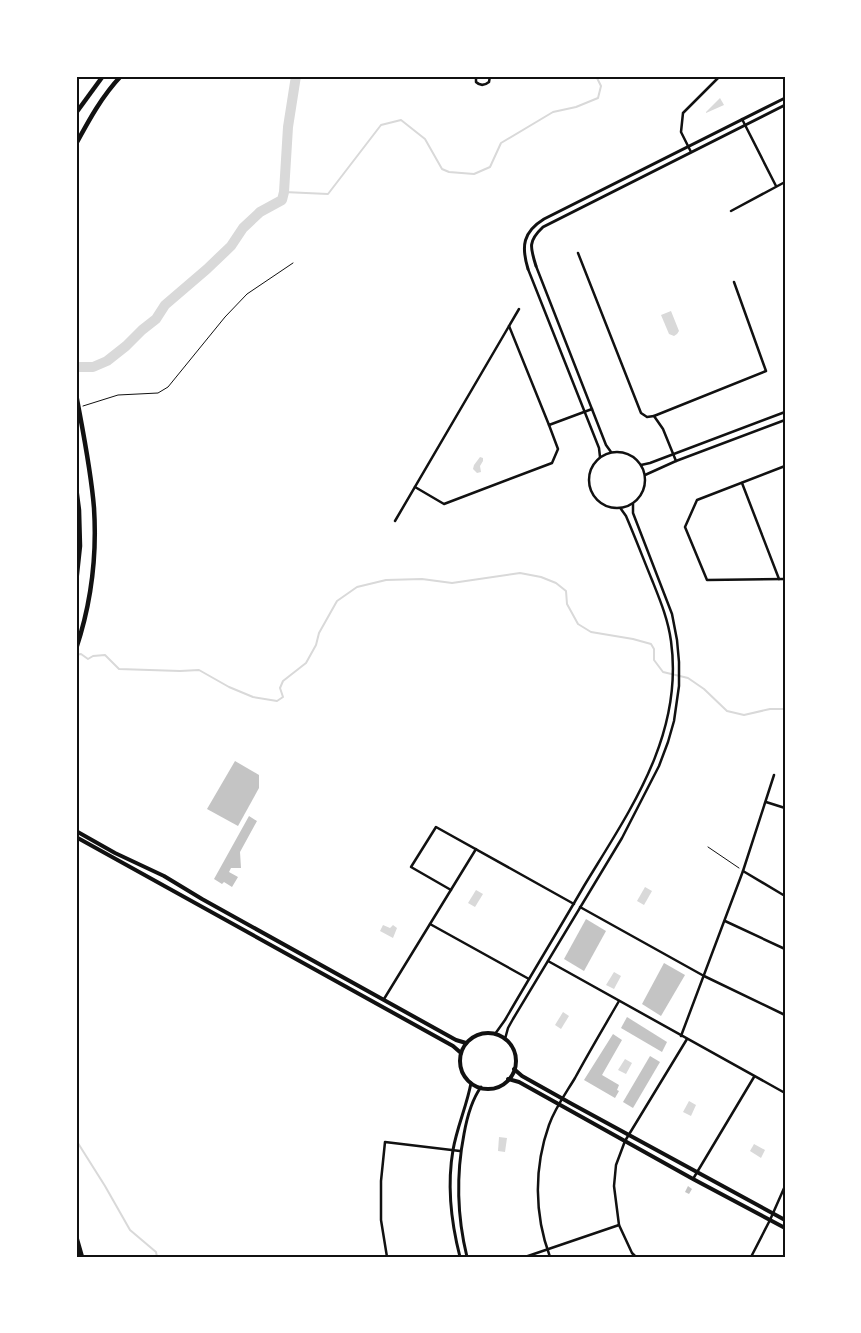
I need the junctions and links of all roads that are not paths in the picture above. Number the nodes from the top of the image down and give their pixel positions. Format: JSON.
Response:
{"nodes":[{"id":1,"x":79,"y":76,"type":"edge"},
{"id":2,"x":103,"y":76,"type":"edge"},
{"id":3,"x":121,"y":76,"type":"edge"},
{"id":4,"x":476,"y":76,"type":"edge"},
{"id":5,"x":490,"y":76,"type":"edge"},
{"id":6,"x":720,"y":76,"type":"edge"},
{"id":7,"x":76,"y":81,"type":"edge"},
{"id":8,"x":785,"y":98,"type":"edge"},
{"id":9,"x":785,"y":105,"type":"edge"},
{"id":10,"x":76,"y":113,"type":"edge"},
{"id":11,"x":742,"y":119,"type":"junction"},
{"id":12,"x":745,"y":125,"type":"junction"},
{"id":13,"x":76,"y":144,"type":"edge"},
{"id":14,"x":689,"y":146,"type":"junction"},
{"id":15,"x":692,"y":152,"type":"junction"},
{"id":16,"x":785,"y":182,"type":"edge"},
{"id":17,"x":776,"y":186,"type":"junction"},
{"id":18,"x":731,"y":211,"type":"dead end"},
{"id":19,"x":578,"y":253,"type":"dead end"},
{"id":20,"x":536,"y":266,"type":"joint"},
{"id":21,"x":528,"y":269,"type":"joint"},
{"id":22,"x":734,"y":282,"type":"dead end"},
{"id":23,"x":518,"y":309,"type":"dead end"},
{"id":24,"x":509,"y":326,"type":"junction"},
{"id":25,"x":76,"y":394,"type":"edge"},
{"id":26,"x":592,"y":409,"type":"junction"},
{"id":27,"x":584,"y":412,"type":"junction"},
{"id":28,"x":785,"y":412,"type":"edge"},
{"id":29,"x":654,"y":416,"type":"junction"},
{"id":30,"x":785,"y":420,"type":"edge"},
{"id":31,"x":549,"y":425,"type":"junction"},
{"id":32,"x":611,"y":452,"type":"junction"},
{"id":33,"x":673,"y":454,"type":"junction"},
{"id":34,"x":600,"y":457,"type":"junction"},
{"id":35,"x":676,"y":461,"type":"junction"},
{"id":36,"x":641,"y":465,"type":"junction"},
{"id":37,"x":785,"y":466,"type":"edge"},
{"id":38,"x":644,"y":475,"type":"junction"},
{"id":39,"x":742,"y":483,"type":"junction"},
{"id":40,"x":76,"y":487,"type":"edge"},
{"id":41,"x":415,"y":487,"type":"junction"},
{"id":42,"x":633,"y":504,"type":"junction"},
{"id":43,"x":621,"y":509,"type":"junction"},
{"id":44,"x":395,"y":521,"type":"dead end"},
{"id":45,"x":779,"y":579,"type":"junction"},
{"id":46,"x":785,"y":579,"type":"edge"},
{"id":47,"x":76,"y":583,"type":"edge"},
{"id":48,"x":76,"y":649,"type":"edge"},
{"id":49,"x":774,"y":776,"type":"dead end"},
{"id":50,"x":766,"y":802,"type":"junction"},
{"id":51,"x":785,"y":808,"type":"edge"},
{"id":52,"x":76,"y":831,"type":"edge"},
{"id":53,"x":76,"y":837,"type":"edge"},
{"id":54,"x":476,"y":850,"type":"junction"},
{"id":55,"x":744,"y":871,"type":"junction"},
{"id":56,"x":450,"y":890,"type":"junction"},
{"id":57,"x":785,"y":896,"type":"edge"},
{"id":58,"x":574,"y":904,"type":"junction"},
{"id":59,"x":580,"y":907,"type":"junction"},
{"id":60,"x":726,"y":921,"type":"junction"},
{"id":61,"x":430,"y":924,"type":"junction"},
{"id":62,"x":785,"y":949,"type":"edge"},
{"id":63,"x":548,"y":961,"type":"junction"},
{"id":64,"x":704,"y":976,"type":"junction"},
{"id":65,"x":529,"y":979,"type":"junction"},
{"id":66,"x":384,"y":999,"type":"junction"},
{"id":67,"x":619,"y":1001,"type":"junction"},
{"id":68,"x":785,"y":1015,"type":"edge"},
{"id":69,"x":495,"y":1034,"type":"junction"},
{"id":70,"x":681,"y":1036,"type":"junction"},
{"id":71,"x":506,"y":1039,"type":"junction"},
{"id":72,"x":687,"y":1039,"type":"junction"},
{"id":73,"x":466,"y":1043,"type":"junction"},
{"id":74,"x":461,"y":1053,"type":"junction"},
{"id":75,"x":514,"y":1069,"type":"junction"},
{"id":76,"x":754,"y":1076,"type":"junction"},
{"id":77,"x":508,"y":1079,"type":"junction"},
{"id":78,"x":471,"y":1083,"type":"junction"},
{"id":79,"x":481,"y":1088,"type":"junction"},
{"id":80,"x":785,"y":1093,"type":"edge"},
{"id":81,"x":562,"y":1098,"type":"junction"},
{"id":82,"x":559,"y":1105,"type":"junction"},
{"id":83,"x":629,"y":1135,"type":"junction"},
{"id":84,"x":625,"y":1141,"type":"junction"},
{"id":85,"x":453,"y":1150,"type":"junction"},
{"id":86,"x":460,"y":1151,"type":"junction"},
{"id":87,"x":697,"y":1172,"type":"junction"},
{"id":88,"x":693,"y":1179,"type":"junction"},
{"id":89,"x":785,"y":1186,"type":"edge"},
{"id":90,"x":772,"y":1214,"type":"junction"},
{"id":91,"x":770,"y":1220,"type":"junction"},
{"id":92,"x":785,"y":1220,"type":"edge"},
{"id":93,"x":619,"y":1225,"type":"junction"},
{"id":94,"x":785,"y":1228,"type":"edge"},
{"id":95,"x":76,"y":1236,"type":"edge"},
{"id":96,"x":547,"y":1250,"type":"junction"},
{"id":97,"x":82,"y":1257,"type":"edge"},
{"id":98,"x":387,"y":1257,"type":"edge"},
{"id":99,"x":460,"y":1257,"type":"edge"},
{"id":100,"x":467,"y":1257,"type":"edge"},
{"id":101,"x":525,"y":1257,"type":"edge"},
{"id":102,"x":550,"y":1257,"type":"edge"},
{"id":103,"x":636,"y":1257,"type":"edge"},
{"id":104,"x":751,"y":1257,"type":"edge"}],
"edges":[{"from":1,"to":7,"type":"street"},
{"from":2,"to":10,"type":"highway"},
{"from":3,"to":13,"type":"highway"},
{"from":4,"to":5,"type":"street"},
{"from":6,"to":14,"type":"street"},
{"from":8,"to":11,"type":"street"},
{"from":9,"to":12,"type":"street"},
{"from":11,"to":12,"type":"street"},
{"from":11,"to":14,"type":"street"},
{"from":12,"to":15,"type":"street"},
{"from":12,"to":17,"type":"street"},
{"from":14,"to":15,"type":"street"},
{"from":14,"to":21,"type":"street"},
{"from":15,"to":20,"type":"street"},
{"from":16,"to":17,"type":"street"},
{"from":17,"to":18,"type":"street"},
{"from":19,"to":29,"type":"street"},
{"from":20,"to":26,"type":"street"},
{"from":21,"to":27,"type":"street"},
{"from":22,"to":29,"type":"street"},
{"from":23,"to":24,"type":"street"},
{"from":24,"to":31,"type":"street"},
{"from":24,"to":41,"type":"street"},
{"from":25,"to":48,"type":"highway"},
{"from":26,"to":27,"type":"street"},
{"from":26,"to":32,"type":"street"},
{"from":27,"to":31,"type":"street"},
{"from":27,"to":34,"type":"street"},
{"from":28,"to":33,"type":"street"},
{"from":29,"to":33,"type":"street"},
{"from":30,"to":35,"type":"street"},
{"from":31,"to":41,"type":"street"},
{"from":32,"to":34,"type":"street"},
{"from":32,"to":36,"type":"street"},
{"from":33,"to":35,"type":"street"},
{"from":33,"to":36,"type":"street"},
{"from":34,"to":43,"type":"street"},
{"from":35,"to":38,"type":"street"},
{"from":36,"to":38,"type":"street"},
{"from":37,"to":39,"type":"street"},
{"from":38,"to":42,"type":"street"},
{"from":39,"to":45,"type":"street"},
{"from":39,"to":45,"type":"street"},
{"from":40,"to":47,"type":"highway"},
{"from":41,"to":44,"type":"street"},
{"from":42,"to":43,"type":"street"},
{"from":42,"to":59,"type":"street"},
{"from":43,"to":58,"type":"street"},
{"from":45,"to":46,"type":"street"},
{"from":49,"to":50,"type":"street"},
{"from":50,"to":51,"type":"street"},
{"from":50,"to":55,"type":"street"},
{"from":52,"to":66,"type":"main road"},
{"from":53,"to":74,"type":"main road"},
{"from":54,"to":56,"type":"street"},
{"from":54,"to":56,"type":"street"},
{"from":54,"to":58,"type":"street"},
{"from":55,"to":57,"type":"street"},
{"from":55,"to":60,"type":"street"},
{"from":56,"to":61,"type":"street"},
{"from":58,"to":65,"type":"street"},
{"from":59,"to":63,"type":"street"},
{"from":59,"to":64,"type":"street"},
{"from":60,"to":62,"type":"street"},
{"from":60,"to":64,"type":"street"},
{"from":61,"to":65,"type":"street"},
{"from":61,"to":66,"type":"street"},
{"from":63,"to":67,"type":"street"},
{"from":63,"to":71,"type":"street"},
{"from":64,"to":68,"type":"street"},
{"from":64,"to":70,"type":"street"},
{"from":65,"to":69,"type":"street"},
{"from":66,"to":73,"type":"main road"},
{"from":67,"to":70,"type":"street"},
{"from":67,"to":81,"type":"street"},
{"from":69,"to":71,"type":"main road"},
{"from":69,"to":73,"type":"main road"},
{"from":70,"to":72,"type":"street"},
{"from":71,"to":75,"type":"main road"},
{"from":72,"to":76,"type":"street"},
{"from":72,"to":83,"type":"street"},
{"from":73,"to":74,"type":"main road"},
{"from":74,"to":78,"type":"main road"},
{"from":75,"to":77,"type":"main road"},
{"from":75,"to":81,"type":"main road"},
{"from":76,"to":80,"type":"street"},
{"from":76,"to":87,"type":"street"},
{"from":77,"to":79,"type":"main road"},
{"from":77,"to":82,"type":"main road"},
{"from":78,"to":79,"type":"main road"},
{"from":78,"to":85,"type":"street"},
{"from":79,"to":86,"type":"street"},
{"from":81,"to":82,"type":"street"},
{"from":81,"to":83,"type":"main road"},
{"from":82,"to":84,"type":"main road"},
{"from":82,"to":96,"type":"street"},
{"from":83,"to":84,"type":"street"},
{"from":83,"to":87,"type":"main road"},
{"from":84,"to":88,"type":"main road"},
{"from":84,"to":93,"type":"street"},
{"from":85,"to":86,"type":"street"},
{"from":85,"to":98,"type":"street"},
{"from":85,"to":99,"type":"street"},
{"from":86,"to":100,"type":"street"},
{"from":87,"to":88,"type":"street"},
{"from":87,"to":90,"type":"main road"},
{"from":88,"to":91,"type":"main road"},
{"from":89,"to":90,"type":"street"},
{"from":90,"to":91,"type":"street"},
{"from":90,"to":92,"type":"main road"},
{"from":91,"to":94,"type":"main road"},
{"from":91,"to":104,"type":"street"},
{"from":93,"to":96,"type":"street"},
{"from":93,"to":103,"type":"street"},
{"from":95,"to":97,"type":"highway"},
{"from":96,"to":101,"type":"street"},
{"from":96,"to":102,"type":"street"}]}
